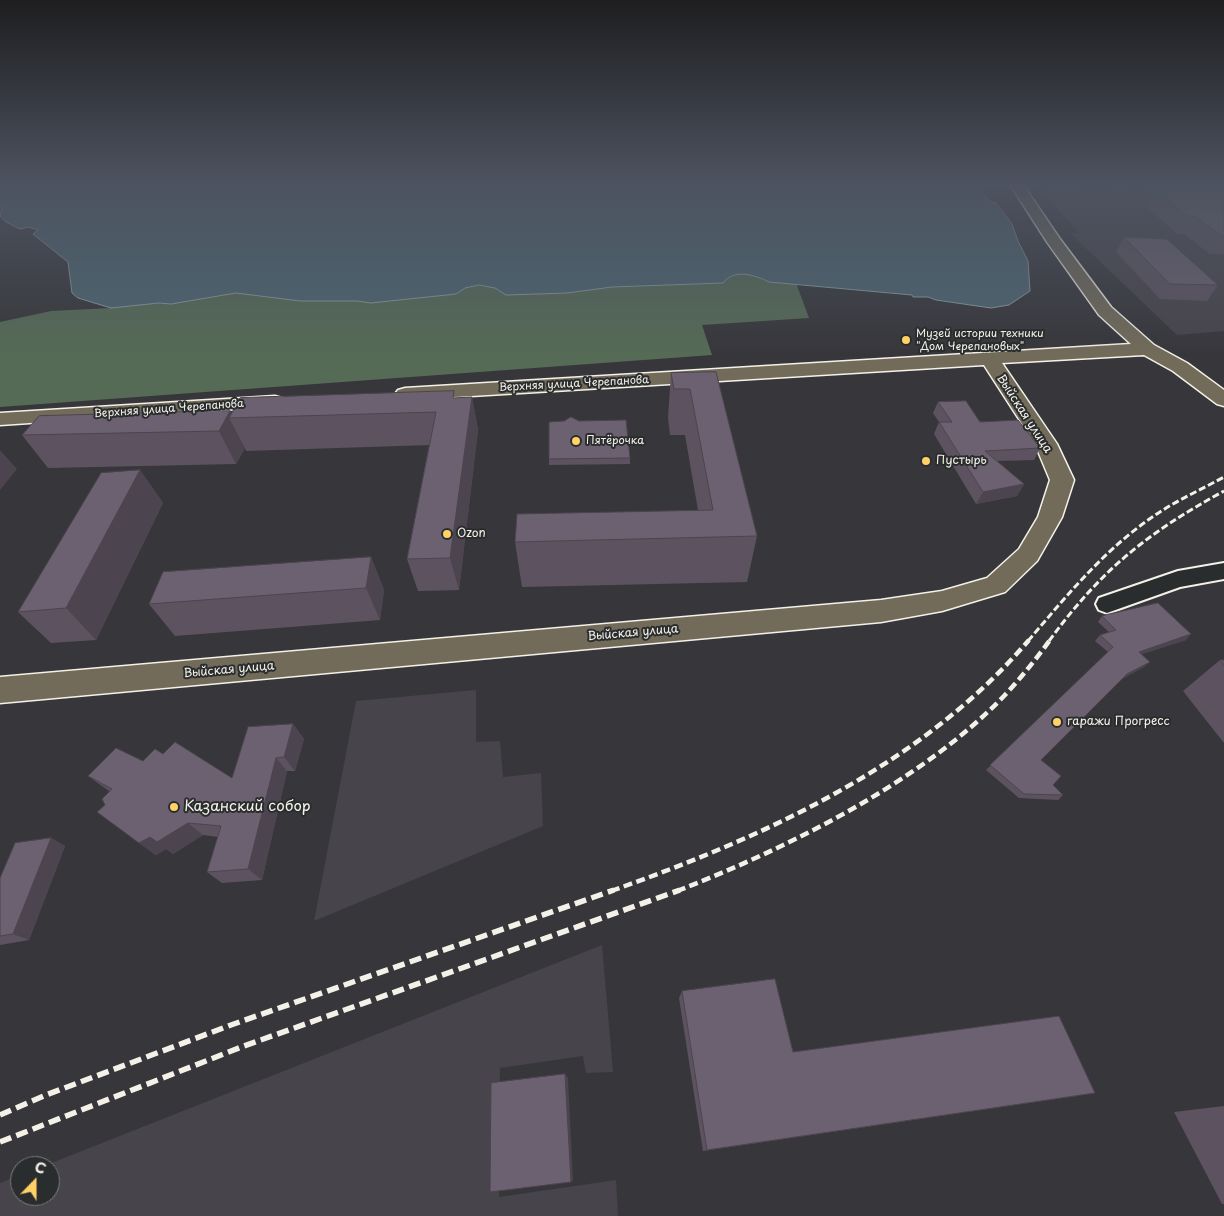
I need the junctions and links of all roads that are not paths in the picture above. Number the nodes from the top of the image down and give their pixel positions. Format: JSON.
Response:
{"nodes":[{"id":1,"x":1055,"y":243,"type":"edge"},
{"id":2,"x":1153,"y":352,"type":"junction"},
{"id":3,"x":990,"y":359,"type":"junction"},
{"id":4,"x":386,"y":395,"type":"edge"},
{"id":5,"x":1224,"y":400,"type":"edge"},
{"id":6,"x":296,"y":401,"type":"edge"},
{"id":7,"x":1224,"y":414,"type":"edge"},
{"id":8,"x":0,"y":419,"type":"edge"},
{"id":9,"x":1224,"y":571,"type":"edge"},
{"id":10,"x":1108,"y":604,"type":"dead end"},
{"id":11,"x":0,"y":690,"type":"edge"}],
"edges":[{"from":1,"to":2,"type":"main road"},
{"from":2,"to":3,"type":"main road","name":"Верхняя улица Черепанова"},
{"from":2,"to":5,"type":"main road"},
{"from":2,"to":7,"type":"main road"},
{"from":3,"to":4,"type":"main road","name":"Верхняя улица Черепанова"},
{"from":3,"to":11,"type":"main road","name":"Выйская улица"},
{"from":6,"to":8,"type":"main road","name":"Верхняя улица Черепанова"},
{"from":9,"to":10,"type":"street"}]}
